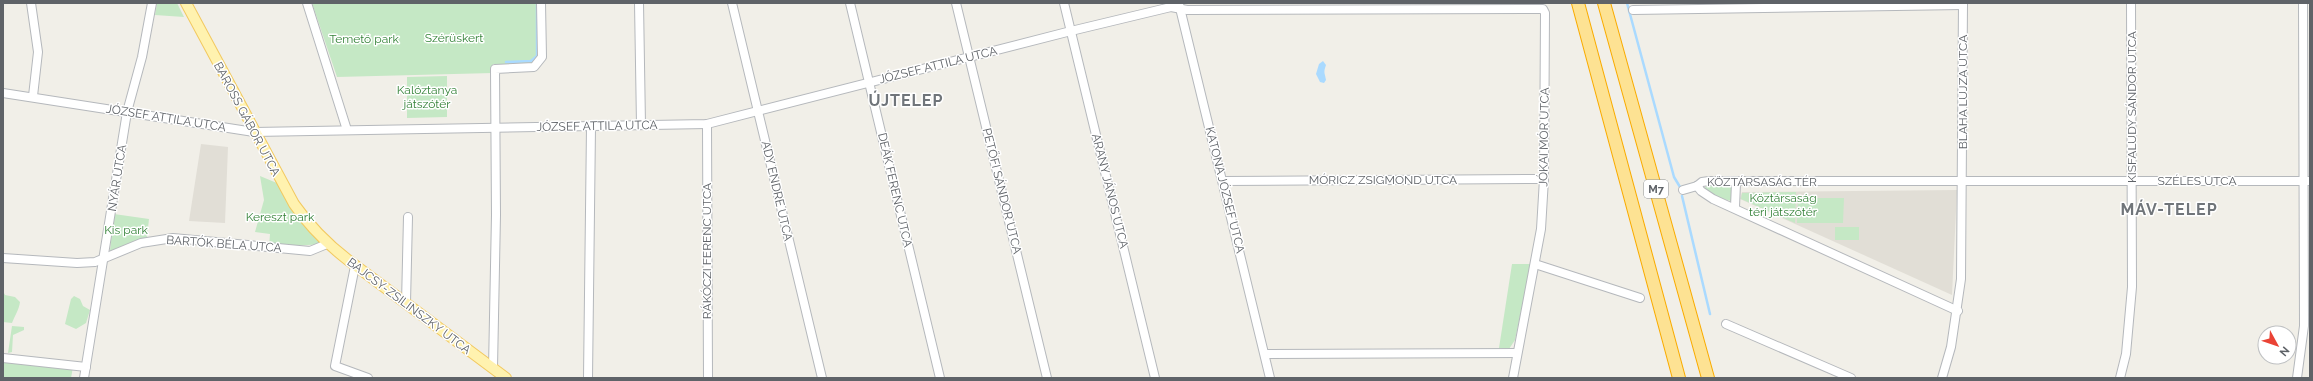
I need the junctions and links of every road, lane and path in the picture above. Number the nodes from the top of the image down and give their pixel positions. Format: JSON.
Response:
{"nodes":[{"id":1,"x":31,"y":3,"type":"edge"},
{"id":2,"x":152,"y":3,"type":"edge"},
{"id":3,"x":186,"y":3,"type":"edge"},
{"id":4,"x":307,"y":3,"type":"edge"},
{"id":5,"x":541,"y":3,"type":"edge"},
{"id":6,"x":639,"y":3,"type":"edge"},
{"id":7,"x":732,"y":3,"type":"edge"},
{"id":8,"x":850,"y":3,"type":"edge"},
{"id":9,"x":956,"y":3,"type":"edge"},
{"id":10,"x":1064,"y":3,"type":"edge"},
{"id":11,"x":1578,"y":3,"type":"edge"},
{"id":12,"x":1604,"y":3,"type":"edge"},
{"id":13,"x":2131,"y":3,"type":"edge"},
{"id":14,"x":1963,"y":4,"type":"edge"},
{"id":15,"x":2306,"y":4,"type":"edge"},
{"id":16,"x":1179,"y":6,"type":"edge"},
{"id":17,"x":1543,"y":9,"type":"joint"},
{"id":18,"x":1633,"y":10,"type":"dead end"},
{"id":19,"x":1071,"y":31,"type":"junction"},
{"id":20,"x":969,"y":57,"type":"junction"},
{"id":21,"x":869,"y":83,"type":"junction"},
{"id":22,"x":3,"y":93,"type":"edge"},
{"id":23,"x":33,"y":96,"type":"junction"},
{"id":24,"x":127,"y":112,"type":"junction"},
{"id":25,"x":758,"y":112,"type":"junction"},
{"id":26,"x":707,"y":124,"type":"junction"},
{"id":27,"x":641,"y":125,"type":"junction"},
{"id":28,"x":496,"y":127,"type":"junction"},
{"id":29,"x":591,"y":127,"type":"junction"},
{"id":30,"x":347,"y":130,"type":"junction"},
{"id":31,"x":254,"y":132,"type":"junction"},
{"id":32,"x":1544,"y":179,"type":"junction"},
{"id":33,"x":1963,"y":180,"type":"junction"},
{"id":34,"x":1223,"y":181,"type":"junction"},
{"id":35,"x":2307,"y":181,"type":"edge"},
{"id":36,"x":2132,"y":182,"type":"junction"},
{"id":37,"x":1736,"y":183,"type":"junction"},
{"id":38,"x":1697,"y":186,"type":"junction"},
{"id":39,"x":1683,"y":190,"type":"dead end"},
{"id":40,"x":1735,"y":207,"type":"junction"},
{"id":41,"x":408,"y":217,"type":"dead end"},
{"id":42,"x":314,"y":231,"type":"joint"},
{"id":43,"x":327,"y":244,"type":"junction"},
{"id":44,"x":3,"y":258,"type":"edge"},
{"id":45,"x":103,"y":260,"type":"junction"},
{"id":46,"x":1536,"y":264,"type":"junction"},
{"id":47,"x":355,"y":266,"type":"junction"},
{"id":48,"x":1640,"y":298,"type":"dead end"},
{"id":49,"x":406,"y":303,"type":"junction"},
{"id":50,"x":1958,"y":311,"type":"junction"},
{"id":51,"x":1726,"y":324,"type":"dead end"},
{"id":52,"x":2307,"y":326,"type":"edge"},
{"id":53,"x":1517,"y":353,"type":"junction"},
{"id":54,"x":1266,"y":354,"type":"junction"},
{"id":55,"x":3,"y":358,"type":"edge"},
{"id":56,"x":86,"y":366,"type":"junction"},
{"id":57,"x":494,"y":368,"type":"junction"},
{"id":58,"x":84,"y":378,"type":"edge"},
{"id":59,"x":368,"y":378,"type":"edge"},
{"id":60,"x":506,"y":378,"type":"edge"},
{"id":61,"x":588,"y":378,"type":"edge"},
{"id":62,"x":708,"y":378,"type":"edge"},
{"id":63,"x":822,"y":378,"type":"edge"},
{"id":64,"x":940,"y":378,"type":"edge"},
{"id":65,"x":1047,"y":378,"type":"edge"},
{"id":66,"x":1155,"y":378,"type":"edge"},
{"id":67,"x":1270,"y":378,"type":"edge"},
{"id":68,"x":1513,"y":378,"type":"edge"},
{"id":69,"x":1679,"y":378,"type":"edge"},
{"id":70,"x":1708,"y":378,"type":"edge"},
{"id":71,"x":1851,"y":378,"type":"edge"},
{"id":72,"x":1942,"y":378,"type":"edge"},
{"id":73,"x":2120,"y":378,"type":"edge"},
{"id":74,"x":2297,"y":378,"type":"edge"}],
"edges":[{"from":1,"to":23,"type":"street"},
{"from":2,"to":24,"type":"street","name":"NYÁR UTCA"},
{"from":3,"to":31,"type":"main road","name":"BAROSS GÁBOR UTCA"},
{"from":4,"to":30,"type":"street"},
{"from":5,"to":28,"type":"street"},
{"from":6,"to":27,"type":"street"},
{"from":7,"to":25,"type":"street","name":"ADY ENDRE UTCA"},
{"from":8,"to":21,"type":"street","name":"DEÁK FERENC UTCA"},
{"from":9,"to":20,"type":"street","name":"PETŐFI SÁNDOR UTCA"},
{"from":10,"to":19,"type":"street","name":"ARANY JÁNOS UTCA"},
{"from":11,"to":69,"type":"highway","number":"M7"},
{"from":12,"to":70,"type":"highway","number":"M7"},
{"from":13,"to":36,"type":"street","name":"KISFALUDY SÁNDOR UTCA"},
{"from":14,"to":18,"type":"street"},
{"from":14,"to":33,"type":"street","name":"BLAHA LUJZA UTCA"},
{"from":15,"to":35,"type":"street"},
{"from":16,"to":17,"type":"street","name":"JÓZSEF ATTILA UTCA"},
{"from":16,"to":19,"type":"street","name":"JÓZSEF ATTILA UTCA"},
{"from":16,"to":34,"type":"street","name":"KATONA JÓZSEF UTCA"},
{"from":17,"to":32,"type":"street","name":"JÓKAI MÓR UTCA"},
{"from":19,"to":20,"type":"street","name":"JÓZSEF ATTILA UTCA"},
{"from":19,"to":66,"type":"street","name":"ARANY JÁNOS UTCA"},
{"from":20,"to":21,"type":"street","name":"JÓZSEF ATTILA UTCA"},
{"from":20,"to":65,"type":"street","name":"PETŐFI SÁNDOR UTCA"},
{"from":21,"to":25,"type":"street","name":"JÓZSEF ATTILA UTCA"},
{"from":21,"to":64,"type":"street","name":"DEÁK FERENC UTCA"},
{"from":22,"to":23,"type":"street","name":"JÓZSEF ATTILA UTCA"},
{"from":23,"to":24,"type":"street","name":"JÓZSEF ATTILA UTCA"},
{"from":24,"to":31,"type":"street","name":"JÓZSEF ATTILA UTCA"},
{"from":24,"to":45,"type":"street","name":"NYÁR UTCA"},
{"from":25,"to":26,"type":"street","name":"JÓZSEF ATTILA UTCA"},
{"from":25,"to":63,"type":"street","name":"ADY ENDRE UTCA"},
{"from":26,"to":27,"type":"street","name":"JÓZSEF ATTILA UTCA"},
{"from":26,"to":62,"type":"street","name":"RÁKÓCZI FERENC UTCA"},
{"from":27,"to":29,"type":"street","name":"JÓZSEF ATTILA UTCA"},
{"from":28,"to":29,"type":"street","name":"JÓZSEF ATTILA UTCA"},
{"from":28,"to":30,"type":"street","name":"JÓZSEF ATTILA UTCA"},
{"from":28,"to":57,"type":"street"},
{"from":29,"to":61,"type":"street"},
{"from":30,"to":31,"type":"street","name":"JÓZSEF ATTILA UTCA"},
{"from":31,"to":42,"type":"main road","name":"BAROSS GÁBOR UTCA"},
{"from":32,"to":34,"type":"street","name":"MÓRICZ ZSIGMOND UTCA"},
{"from":32,"to":46,"type":"street","name":"JÓKAI MÓR UTCA"},
{"from":33,"to":36,"type":"street","name":"SZÉLES UTCA"},
{"from":33,"to":37,"type":"street","name":"KÖZTÁRSASÁG TÉR"},
{"from":33,"to":50,"type":"street"},
{"from":34,"to":54,"type":"street","name":"KATONA JÓZSEF UTCA"},
{"from":35,"to":36,"type":"street","name":"SZÉLES UTCA"},
{"from":35,"to":52,"type":"street"},
{"from":36,"to":73,"type":"street","name":"KISFALUDY SÁNDOR UTCA"},
{"from":37,"to":38,"type":"street","name":"KÖZTÁRSASÁG TÉR"},
{"from":37,"to":40,"type":"street"},
{"from":38,"to":39,"type":"street"},
{"from":38,"to":40,"type":"street","name":"KÖZTÁRSASÁG TÉR"},
{"from":40,"to":50,"type":"street","name":"KÖZTÁRSASÁG TÉR"},
{"from":41,"to":49,"type":"street"},
{"from":42,"to":43,"type":"main road","name":"BAJCSY-ZSILINSZKY UTCA"},
{"from":43,"to":45,"type":"street","name":"BARTÓK BÉLA UTCA"},
{"from":43,"to":47,"type":"main road","name":"BAJCSY-ZSILINSZKY UTCA"},
{"from":44,"to":45,"type":"street","name":"BARTÓK BÉLA UTCA"},
{"from":45,"to":56,"type":"street","name":"NYÁR UTCA"},
{"from":46,"to":48,"type":"street"},
{"from":46,"to":53,"type":"street","name":"JÓKAI MÓR UTCA"},
{"from":47,"to":49,"type":"main road","name":"BAJCSY-ZSILINSZKY UTCA"},
{"from":47,"to":59,"type":"street"},
{"from":49,"to":57,"type":"main road","name":"BAJCSY-ZSILINSZKY UTCA"},
{"from":50,"to":72,"type":"street"},
{"from":51,"to":71,"type":"street"},
{"from":52,"to":74,"type":"street"},
{"from":53,"to":54,"type":"street"},
{"from":53,"to":68,"type":"street","name":"JÓKAI MÓR UTCA"},
{"from":54,"to":67,"type":"street","name":"KATONA JÓZSEF UTCA"},
{"from":55,"to":56,"type":"street"},
{"from":56,"to":58,"type":"street","name":"NYÁR UTCA"},
{"from":57,"to":60,"type":"main road","name":"BAJCSY-ZSILINSZKY UTCA"}]}
